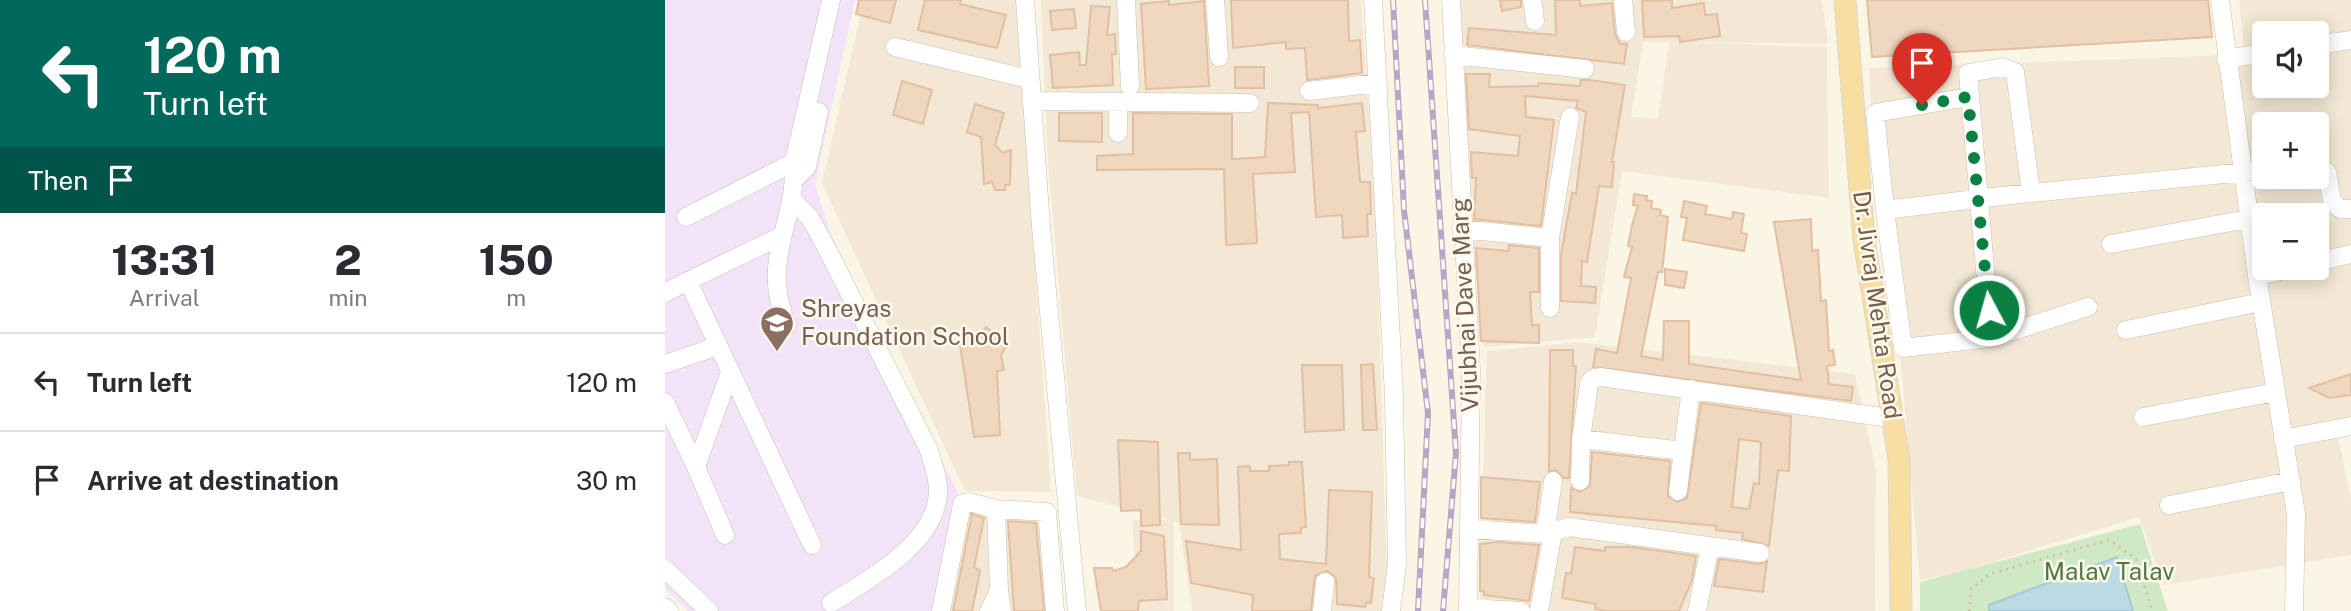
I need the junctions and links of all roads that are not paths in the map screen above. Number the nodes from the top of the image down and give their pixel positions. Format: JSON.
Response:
{"nodes":[{"id":1,"x":831,"y":0,"type":"edge"},
{"id":2,"x":841,"y":0,"type":"edge"},
{"id":3,"x":1025,"y":0,"type":"edge"},
{"id":4,"x":1126,"y":0,"type":"edge"},
{"id":5,"x":1215,"y":0,"type":"edge"},
{"id":6,"x":1373,"y":0,"type":"edge"},
{"id":7,"x":1451,"y":0,"type":"edge"},
{"id":8,"x":1532,"y":0,"type":"edge"},
{"id":9,"x":1623,"y":0,"type":"edge"},
{"id":10,"x":1834,"y":0,"type":"edge"},
{"id":11,"x":1845,"y":0,"type":"edge"},
{"id":12,"x":2220,"y":0,"type":"edge"},
{"id":13,"x":1535,"y":21,"type":"dead end"},
{"id":14,"x":1626,"y":32,"type":"dead end"},
{"id":15,"x":2351,"y":40,"type":"edge"},
{"id":16,"x":2329,"y":43,"type":"edge"},
{"id":17,"x":895,"y":47,"type":"dead end"},
{"id":18,"x":1453,"y":55,"type":"junction"},
{"id":19,"x":2252,"y":55,"type":"edge"},
{"id":20,"x":1219,"y":57,"type":"dead end"},
{"id":21,"x":2226,"y":60,"type":"junction"},
{"id":22,"x":1585,"y":69,"type":"dead end"},
{"id":23,"x":1029,"y":79,"type":"junction"},
{"id":24,"x":1378,"y":83,"type":"junction"},
{"id":25,"x":1130,"y":86,"type":"dead end"},
{"id":26,"x":1310,"y":91,"type":"dead end"},
{"id":27,"x":1968,"y":97,"type":"junction"},
{"id":28,"x":1031,"y":101,"type":"junction"},
{"id":29,"x":1118,"y":102,"type":"junction"},
{"id":30,"x":1250,"y":103,"type":"dead end"},
{"id":31,"x":1875,"y":113,"type":"junction"},
{"id":32,"x":1853,"y":116,"type":"junction"},
{"id":33,"x":1570,"y":117,"type":"dead end"},
{"id":34,"x":810,"y":125,"type":"junction"},
{"id":35,"x":1118,"y":133,"type":"dead end"},
{"id":36,"x":795,"y":171,"type":"junction"},
{"id":37,"x":2252,"y":172,"type":"edge"},
{"id":38,"x":2242,"y":173,"type":"junction"},
{"id":39,"x":2329,"y":184,"type":"edge"},
{"id":40,"x":2031,"y":194,"type":"junction"},
{"id":41,"x":791,"y":198,"type":"junction"},
{"id":42,"x":1977,"y":199,"type":"junction"},
{"id":43,"x":1885,"y":209,"type":"junction"},
{"id":44,"x":2351,"y":209,"type":"edge"},
{"id":45,"x":1861,"y":210,"type":"junction"},
{"id":46,"x":686,"y":217,"type":"dead end"},
{"id":47,"x":2248,"y":219,"type":"junction"},
{"id":48,"x":1461,"y":229,"type":"junction"},
{"id":49,"x":781,"y":236,"type":"junction"},
{"id":50,"x":1550,"y":238,"type":"junction"},
{"id":51,"x":2111,"y":244,"type":"dead end"},
{"id":52,"x":2252,"y":244,"type":"edge"},
{"id":53,"x":2351,"y":254,"type":"edge"},
{"id":54,"x":2329,"y":259,"type":"edge"},
{"id":55,"x":2258,"y":280,"type":"edge"},
{"id":56,"x":688,"y":281,"type":"junction"},
{"id":57,"x":665,"y":293,"type":"edge"},
{"id":58,"x":1897,"y":300,"type":"junction"},
{"id":59,"x":2261,"y":302,"type":"junction"},
{"id":60,"x":1874,"y":305,"type":"junction"},
{"id":61,"x":2088,"y":307,"type":"dead end"},
{"id":62,"x":1551,"y":308,"type":"dead end"},
{"id":63,"x":787,"y":325,"type":"dead end"},
{"id":64,"x":2126,"y":330,"type":"dead end"},
{"id":65,"x":1991,"y":338,"type":"junction"},
{"id":66,"x":718,"y":346,"type":"junction"},
{"id":67,"x":665,"y":364,"type":"edge"},
{"id":68,"x":730,"y":372,"type":"junction"},
{"id":69,"x":1691,"y":389,"type":"junction"},
{"id":70,"x":2276,"y":392,"type":"junction"},
{"id":71,"x":665,"y":402,"type":"edge"},
{"id":72,"x":1882,"y":417,"type":"junction"},
{"id":73,"x":2143,"y":417,"type":"dead end"},
{"id":74,"x":2351,"y":426,"type":"edge"},
{"id":75,"x":1581,"y":439,"type":"junction"},
{"id":76,"x":2283,"y":439,"type":"junction"},
{"id":77,"x":1683,"y":451,"type":"junction"},
{"id":78,"x":696,"y":467,"type":"junction"},
{"id":79,"x":1553,"y":481,"type":"dead end"},
{"id":80,"x":1580,"y":481,"type":"dead end"},
{"id":81,"x":2291,"y":481,"type":"junction"},
{"id":82,"x":1678,"y":491,"type":"dead end"},
{"id":83,"x":2169,"y":505,"type":"dead end"},
{"id":84,"x":996,"y":509,"type":"junction"},
{"id":85,"x":1068,"y":510,"type":"junction"},
{"id":86,"x":1047,"y":512,"type":"junction"},
{"id":87,"x":1470,"y":529,"type":"junction"},
{"id":88,"x":1549,"y":533,"type":"junction"},
{"id":89,"x":725,"y":535,"type":"dead end"},
{"id":90,"x":812,"y":545,"type":"dead end"},
{"id":91,"x":1710,"y":547,"type":"junction"},
{"id":92,"x":1760,"y":553,"type":"dead end"},
{"id":93,"x":665,"y":569,"type":"edge"},
{"id":94,"x":1325,"y":582,"type":"dead end"},
{"id":95,"x":999,"y":590,"type":"junction"},
{"id":96,"x":831,"y":603,"type":"dead end"},
{"id":97,"x":665,"y":607,"type":"edge"},
{"id":98,"x":1468,"y":610,"type":"edge"},
{"id":99,"x":669,"y":611,"type":"edge"},
{"id":100,"x":709,"y":611,"type":"edge"},
{"id":101,"x":941,"y":611,"type":"edge"},
{"id":102,"x":989,"y":611,"type":"edge"},
{"id":103,"x":1002,"y":611,"type":"edge"},
{"id":104,"x":1055,"y":611,"type":"edge"},
{"id":105,"x":1077,"y":611,"type":"edge"},
{"id":106,"x":1322,"y":611,"type":"edge"},
{"id":107,"x":1391,"y":611,"type":"edge"},
{"id":108,"x":1521,"y":611,"type":"edge"},
{"id":109,"x":1539,"y":611,"type":"edge"},
{"id":110,"x":1697,"y":611,"type":"edge"},
{"id":111,"x":1893,"y":611,"type":"edge"},
{"id":112,"x":1901,"y":611,"type":"edge"},
{"id":113,"x":2294,"y":611,"type":"edge"}],
"edges":[{"from":1,"to":34,"type":"street"},
{"from":2,"to":34,"type":"street"},
{"from":3,"to":23,"type":"street"},
{"from":4,"to":25,"type":"street"},
{"from":5,"to":20,"type":"street"},
{"from":6,"to":24,"type":"street"},
{"from":7,"to":18,"type":"street","name":"Vijubhai Dave Marg"},
{"from":8,"to":13,"type":"street"},
{"from":9,"to":14,"type":"street"},
{"from":10,"to":72,"type":"main road"},
{"from":11,"to":32,"type":"main road","name":"Dr. Jivraj Mehta Road"},
{"from":12,"to":21,"type":"street"},
{"from":15,"to":16,"type":"street"},
{"from":17,"to":23,"type":"street"},
{"from":18,"to":22,"type":"street"},
{"from":18,"to":48,"type":"street","name":"Vijubhai Dave Marg"},
{"from":19,"to":21,"type":"street"},
{"from":21,"to":38,"type":"street"},
{"from":23,"to":28,"type":"street"},
{"from":24,"to":26,"type":"street"},
{"from":24,"to":107,"type":"street"},
{"from":27,"to":31,"type":"street"},
{"from":27,"to":40,"type":"street"},
{"from":27,"to":42,"type":"street"},
{"from":28,"to":29,"type":"street"},
{"from":28,"to":85,"type":"street"},
{"from":29,"to":30,"type":"street"},
{"from":29,"to":35,"type":"street"},
{"from":31,"to":32,"type":"street"},
{"from":31,"to":43,"type":"street"},
{"from":32,"to":45,"type":"main road","name":"Dr. Jivraj Mehta Road"},
{"from":33,"to":50,"type":"street"},
{"from":34,"to":36,"type":"street"},
{"from":36,"to":41,"type":"street"},
{"from":36,"to":46,"type":"street"},
{"from":37,"to":38,"type":"street"},
{"from":38,"to":40,"type":"street"},
{"from":38,"to":47,"type":"street"},
{"from":39,"to":44,"type":"street"},
{"from":40,"to":42,"type":"street"},
{"from":41,"to":49,"type":"street"},
{"from":41,"to":96,"type":"street"},
{"from":42,"to":43,"type":"street"},
{"from":42,"to":65,"type":"street"},
{"from":43,"to":45,"type":"street"},
{"from":43,"to":58,"type":"street"},
{"from":45,"to":60,"type":"main road","name":"Dr. Jivraj Mehta Road"},
{"from":47,"to":51,"type":"street"},
{"from":47,"to":52,"type":"street"},
{"from":48,"to":50,"type":"street"},
{"from":48,"to":87,"type":"street","name":"Vijubhai Dave Marg"},
{"from":49,"to":56,"type":"street"},
{"from":49,"to":63,"type":"street"},
{"from":50,"to":62,"type":"street"},
{"from":53,"to":54,"type":"street"},
{"from":55,"to":59,"type":"street"},
{"from":56,"to":57,"type":"street"},
{"from":56,"to":66,"type":"street"},
{"from":58,"to":60,"type":"street"},
{"from":58,"to":65,"type":"street"},
{"from":59,"to":64,"type":"street"},
{"from":59,"to":70,"type":"street"},
{"from":60,"to":112,"type":"main road","name":"Dr. Jivraj Mehta Road"},
{"from":61,"to":65,"type":"street"},
{"from":66,"to":67,"type":"street"},
{"from":66,"to":68,"type":"street"},
{"from":68,"to":78,"type":"street"},
{"from":68,"to":90,"type":"street"},
{"from":69,"to":72,"type":"street"},
{"from":69,"to":75,"type":"street"},
{"from":69,"to":77,"type":"street"},
{"from":70,"to":73,"type":"street"},
{"from":70,"to":76,"type":"street"},
{"from":71,"to":78,"type":"street"},
{"from":72,"to":111,"type":"main road"},
{"from":74,"to":76,"type":"street"},
{"from":75,"to":77,"type":"street"},
{"from":75,"to":80,"type":"street"},
{"from":76,"to":81,"type":"street"},
{"from":77,"to":82,"type":"street"},
{"from":78,"to":89,"type":"street"},
{"from":79,"to":88,"type":"street"},
{"from":81,"to":83,"type":"street"},
{"from":81,"to":113,"type":"street"},
{"from":84,"to":86,"type":"street"},
{"from":84,"to":95,"type":"street"},
{"from":84,"to":101,"type":"street"},
{"from":85,"to":86,"type":"street"},
{"from":85,"to":105,"type":"street"},
{"from":86,"to":104,"type":"street"},
{"from":87,"to":88,"type":"street"},
{"from":87,"to":98,"type":"street","name":"Vijubhai Dave Marg"},
{"from":88,"to":91,"type":"street"},
{"from":88,"to":109,"type":"street"},
{"from":91,"to":92,"type":"street"},
{"from":91,"to":110,"type":"street"},
{"from":93,"to":100,"type":"street"},
{"from":94,"to":106,"type":"street"},
{"from":95,"to":102,"type":"street"},
{"from":95,"to":103,"type":"street"},
{"from":97,"to":99,"type":"street"},
{"from":98,"to":108,"type":"street"}]}
